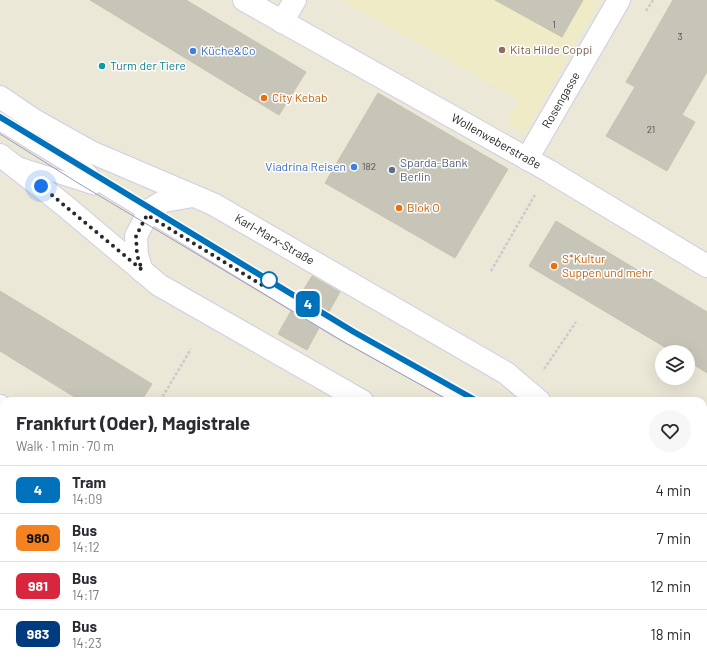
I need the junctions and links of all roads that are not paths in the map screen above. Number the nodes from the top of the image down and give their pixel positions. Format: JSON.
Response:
{"nodes":[{"id":1,"x":244,"y":0,"type":"edge"},
{"id":2,"x":295,"y":0,"type":"edge"},
{"id":3,"x":619,"y":0,"type":"edge"},
{"id":4,"x":282,"y":22,"type":"junction"},
{"id":5,"x":0,"y":97,"type":"edge"},
{"id":6,"x":34,"y":120,"type":"junction"},
{"id":7,"x":0,"y":124,"type":"edge"},
{"id":8,"x":3,"y":157,"type":"edge"},
{"id":9,"x":527,"y":159,"type":"junction"},
{"id":10,"x":113,"y":194,"type":"junction"},
{"id":11,"x":193,"y":196,"type":"junction"},
{"id":12,"x":147,"y":215,"type":"junction"},
{"id":13,"x":707,"y":266,"type":"edge"},
{"id":14,"x":142,"y":270,"type":"junction"},
{"id":15,"x":355,"y":397,"type":"edge"},
{"id":16,"x":457,"y":397,"type":"edge"},
{"id":17,"x":530,"y":397,"type":"edge"}],
"edges":[{"from":1,"to":4,"type":"street","name":"Wollenweberstraße"},
{"from":2,"to":4,"type":"street"},
{"from":3,"to":9,"type":"street","name":"Rosengasse"},
{"from":4,"to":9,"type":"street","name":"Wollenweberstraße"},
{"from":5,"to":6,"type":"street","name":"Karl-Marx-Straße"},
{"from":6,"to":10,"type":"lane"},
{"from":6,"to":11,"type":"street","name":"Karl-Marx-Straße"},
{"from":7,"to":10,"type":"lane"},
{"from":8,"to":10,"type":"lane"},
{"from":8,"to":14,"type":"street"},
{"from":9,"to":13,"type":"street","name":"Wollenweberstraße"},
{"from":10,"to":12,"type":"lane"},
{"from":11,"to":12,"type":"street"},
{"from":11,"to":17,"type":"street","name":"Karl-Marx-Straße"},
{"from":12,"to":14,"type":"street"},
{"from":12,"to":16,"type":"lane"},
{"from":14,"to":15,"type":"street"}]}
